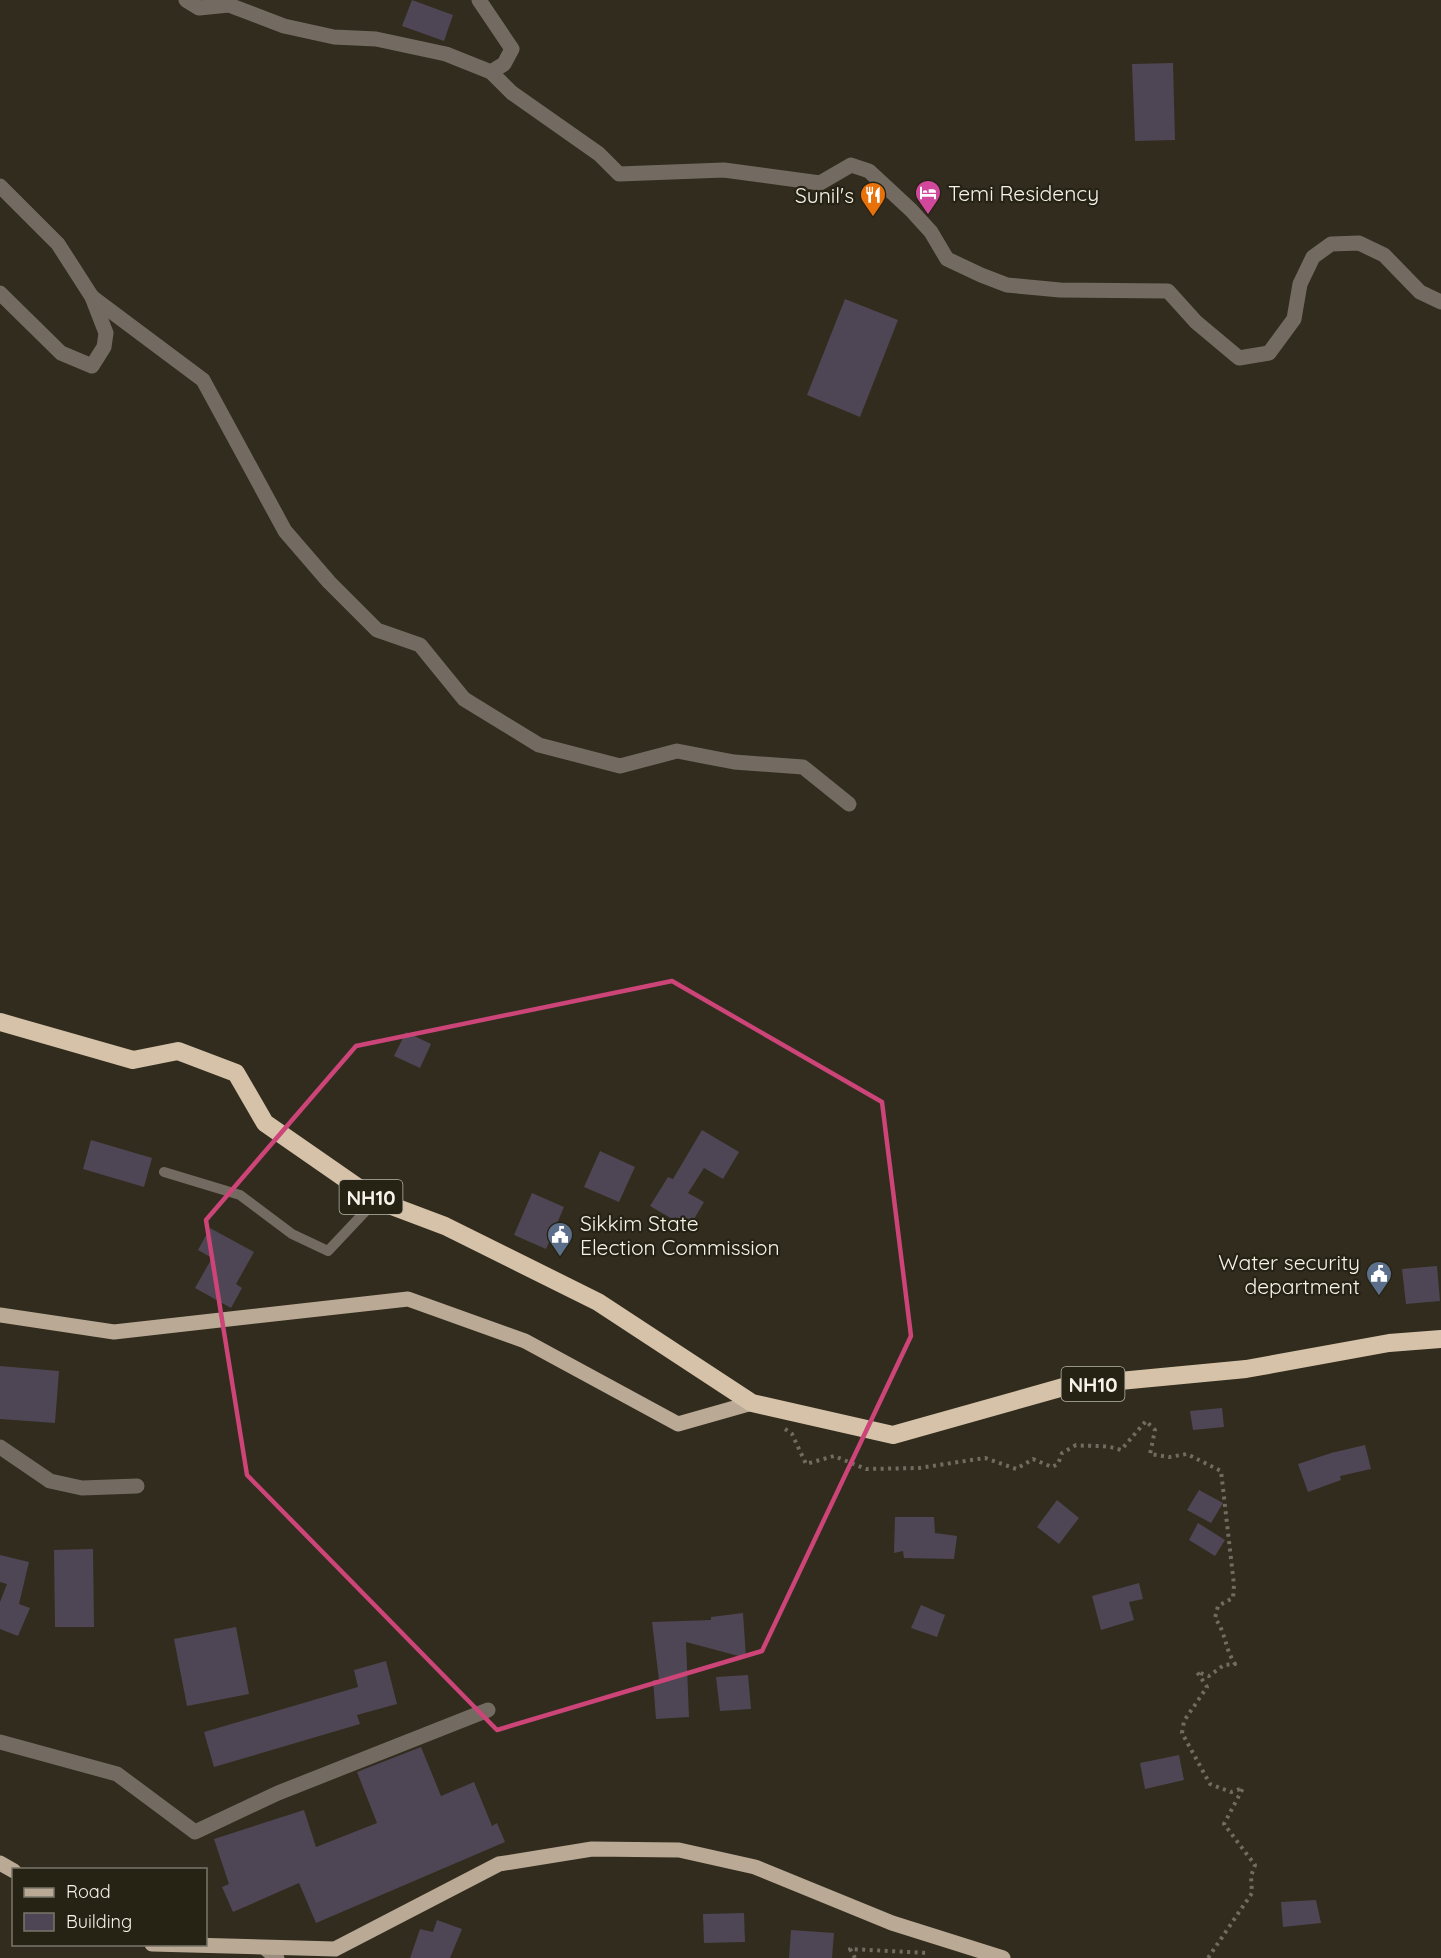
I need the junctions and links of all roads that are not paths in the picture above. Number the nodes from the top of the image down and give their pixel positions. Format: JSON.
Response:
{"nodes":[{"id":1,"x":186,"y":0,"type":"edge"},
{"id":2,"x":479,"y":0,"type":"edge"},
{"id":3,"x":491,"y":72,"type":"junction"},
{"id":4,"x":0,"y":186,"type":"edge"},
{"id":5,"x":0,"y":292,"type":"edge"},
{"id":6,"x":92,"y":297,"type":"junction"},
{"id":7,"x":1441,"y":302,"type":"edge"},
{"id":8,"x":849,"y":804,"type":"dead end"},
{"id":9,"x":0,"y":1022,"type":"edge"},
{"id":10,"x":164,"y":1172,"type":"dead end"},
{"id":11,"x":376,"y":1200,"type":"junction"},
{"id":12,"x":0,"y":1315,"type":"edge"},
{"id":13,"x":1441,"y":1338,"type":"edge"},
{"id":14,"x":752,"y":1403,"type":"junction"},
{"id":15,"x":0,"y":1447,"type":"edge"},
{"id":16,"x":137,"y":1486,"type":"dead end"},
{"id":17,"x":488,"y":1710,"type":"dead end"},
{"id":18,"x":0,"y":1742,"type":"edge"},
{"id":19,"x":176,"y":1946,"type":"edge"},
{"id":20,"x":272,"y":1954,"type":"edge"},
{"id":21,"x":1002,"y":1958,"type":"edge"}],
"edges":[{"from":1,"to":3,"type":"street"},
{"from":2,"to":3,"type":"street"},
{"from":3,"to":7,"type":"street"},
{"from":4,"to":6,"type":"street"},
{"from":5,"to":6,"type":"street"},
{"from":6,"to":8,"type":"street"},
{"from":9,"to":11,"type":"highway","number":"NH10"},
{"from":10,"to":11,"type":"lane"},
{"from":11,"to":14,"type":"highway","number":"NH10"},
{"from":12,"to":14,"type":"main road"},
{"from":13,"to":14,"type":"highway","number":"NH10"},
{"from":15,"to":16,"type":"street"},
{"from":17,"to":18,"type":"street"},
{"from":19,"to":20,"type":"main road"},
{"from":20,"to":21,"type":"main road"}]}
